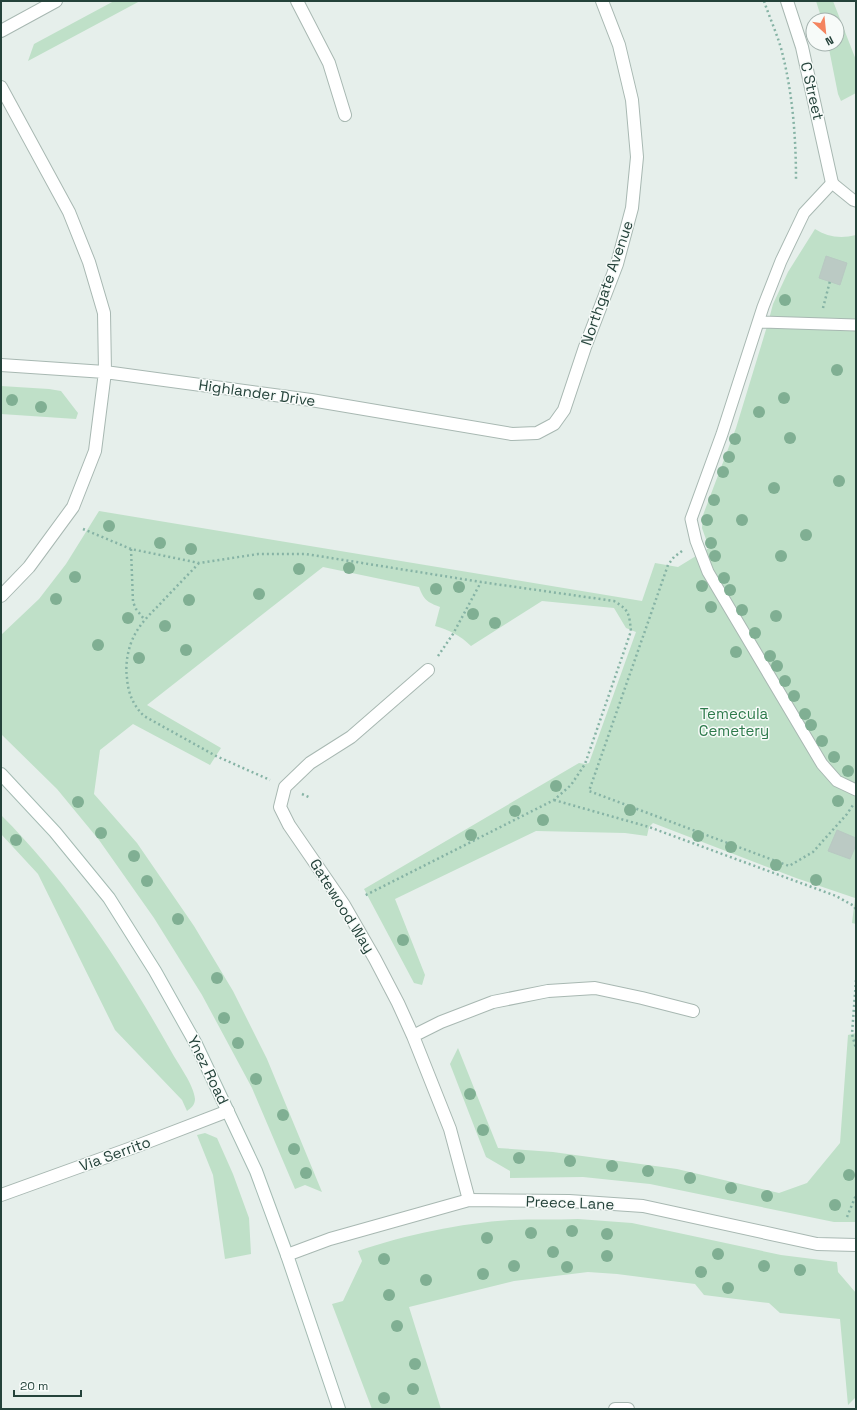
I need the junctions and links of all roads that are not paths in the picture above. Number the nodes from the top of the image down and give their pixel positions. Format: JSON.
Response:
{"nodes":[{"id":1,"x":56,"y":1,"type":"edge"},
{"id":2,"x":298,"y":1,"type":"edge"},
{"id":3,"x":602,"y":1,"type":"edge"},
{"id":4,"x":787,"y":1,"type":"edge"},
{"id":5,"x":1,"y":31,"type":"edge"},
{"id":6,"x":1,"y":87,"type":"edge"},
{"id":7,"x":345,"y":115,"type":"dead end"},
{"id":8,"x":832,"y":183,"type":"junction"},
{"id":9,"x":856,"y":201,"type":"edge"},
{"id":10,"x":759,"y":322,"type":"junction"},
{"id":11,"x":856,"y":325,"type":"edge"},
{"id":12,"x":1,"y":365,"type":"edge"},
{"id":13,"x":105,"y":372,"type":"junction"},
{"id":14,"x":512,"y":434,"type":"joint"},
{"id":15,"x":1,"y":596,"type":"edge"},
{"id":16,"x":428,"y":670,"type":"road end"},
{"id":17,"x":1,"y":774,"type":"edge"},
{"id":18,"x":856,"y":790,"type":"edge"},
{"id":19,"x":693,"y":1011,"type":"dead end"},
{"id":20,"x":413,"y":1036,"type":"junction"},
{"id":21,"x":228,"y":1111,"type":"junction"},
{"id":22,"x":1,"y":1195,"type":"edge"},
{"id":23,"x":469,"y":1200,"type":"junction"},
{"id":24,"x":856,"y":1245,"type":"edge"},
{"id":25,"x":287,"y":1255,"type":"junction"},
{"id":26,"x":339,"y":1409,"type":"edge"},
{"id":27,"x":615,"y":1409,"type":"edge"},
{"id":28,"x":628,"y":1409,"type":"edge"}],
"edges":[{"from":1,"to":5,"type":"street"},
{"from":2,"to":7,"type":"street"},
{"from":3,"to":14,"type":"street","name":"Northgate Avenue"},
{"from":4,"to":8,"type":"street","name":"C Street"},
{"from":6,"to":13,"type":"street"},
{"from":8,"to":9,"type":"lane"},
{"from":8,"to":10,"type":"lane"},
{"from":10,"to":11,"type":"lane"},
{"from":10,"to":18,"type":"lane"},
{"from":12,"to":13,"type":"street","name":"Highlander Drive"},
{"from":13,"to":14,"type":"street","name":"Highlander Drive"},
{"from":13,"to":15,"type":"street"},
{"from":16,"to":20,"type":"street","name":"Gatewood Way"},
{"from":17,"to":21,"type":"street","name":"Ynez Road"},
{"from":19,"to":20,"type":"street"},
{"from":20,"to":23,"type":"street","name":"Gatewood Way"},
{"from":21,"to":22,"type":"street","name":"Via Serrito"},
{"from":21,"to":25,"type":"street","name":"Ynez Road"},
{"from":23,"to":24,"type":"street","name":"Preece Lane"},
{"from":23,"to":25,"type":"street","name":"Preece Lane"},
{"from":25,"to":26,"type":"street","name":"Ynez Road"},
{"from":27,"to":28,"type":"street"}]}
